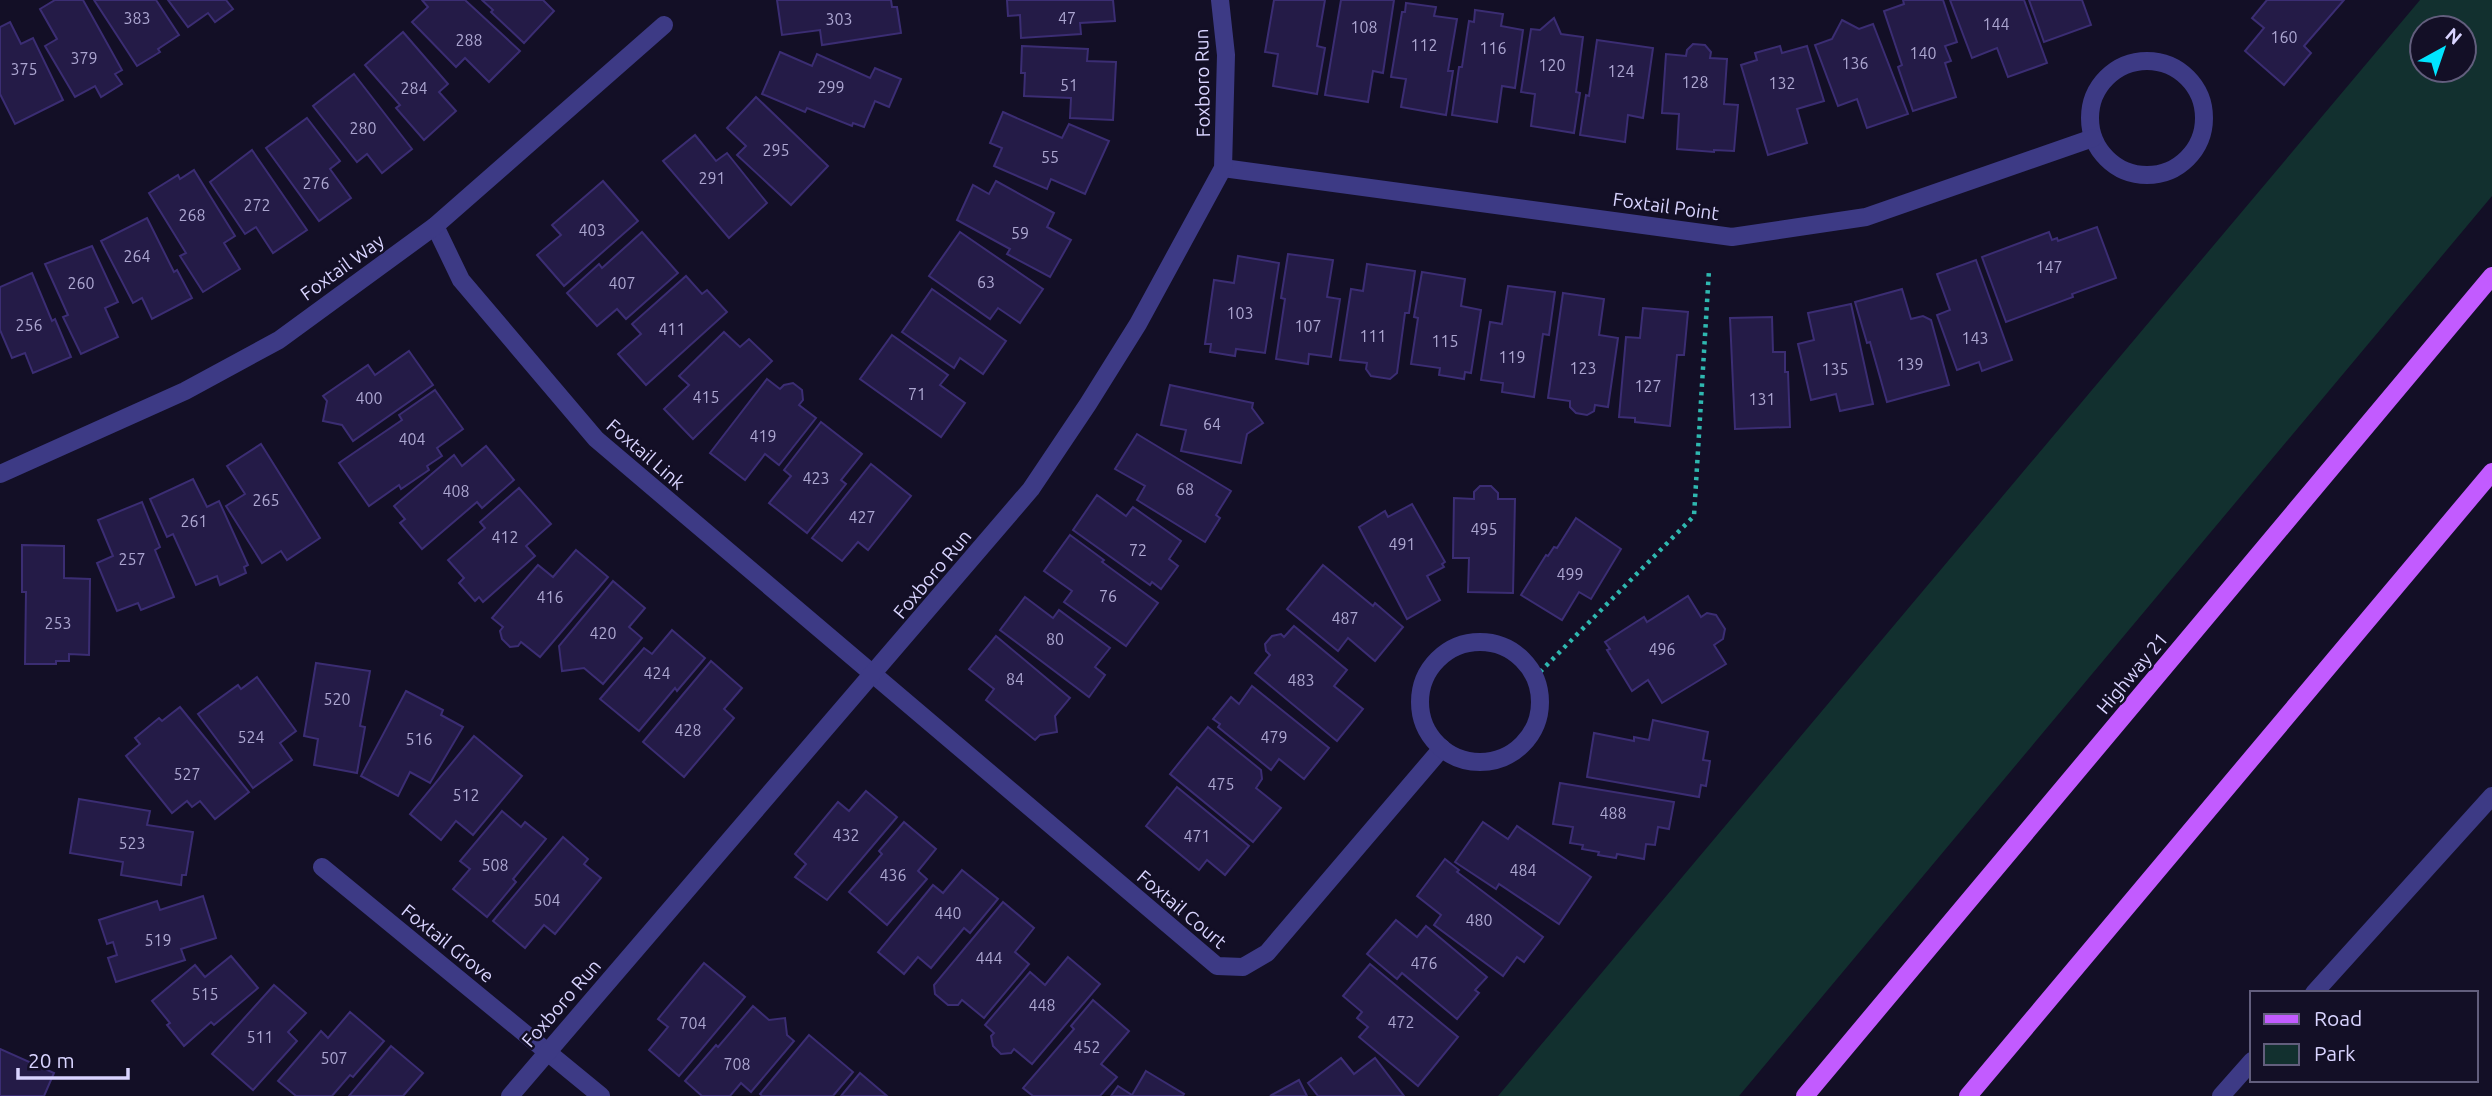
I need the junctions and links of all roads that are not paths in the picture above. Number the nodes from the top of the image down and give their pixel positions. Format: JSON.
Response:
{"nodes":[{"id":1,"x":1220,"y":0,"type":"edge"},
{"id":2,"x":664,"y":25,"type":"dead end"},
{"id":3,"x":2093,"y":138,"type":"junction"},
{"id":4,"x":1223,"y":168,"type":"junction"},
{"id":5,"x":435,"y":226,"type":"junction"},
{"id":6,"x":2492,"y":276,"type":"edge"},
{"id":7,"x":2492,"y":472,"type":"edge"},
{"id":8,"x":0,"y":474,"type":"edge"},
{"id":9,"x":874,"y":674,"type":"junction"},
{"id":10,"x":1442,"y":748,"type":"junction"},
{"id":11,"x":2492,"y":796,"type":"edge"},
{"id":12,"x":322,"y":867,"type":"dead end"},
{"id":13,"x":2316,"y":991,"type":"edge"},
{"id":14,"x":547,"y":1051,"type":"junction"},
{"id":15,"x":2250,"y":1063,"type":"edge"},
{"id":16,"x":510,"y":1096,"type":"edge"},
{"id":17,"x":601,"y":1096,"type":"edge"},
{"id":18,"x":1805,"y":1096,"type":"edge"},
{"id":19,"x":1968,"y":1096,"type":"edge"},
{"id":20,"x":2221,"y":1096,"type":"edge"}],
"edges":[{"from":1,"to":4,"type":"street","name":"Foxboro Run"},
{"from":2,"to":5,"type":"street","name":"Foxtail Way"},
{"from":3,"to":3,"type":"street"},
{"from":3,"to":4,"type":"street","name":"Foxtail Point"},
{"from":4,"to":9,"type":"street","name":"Foxboro Run"},
{"from":5,"to":8,"type":"street","name":"Foxtail Way"},
{"from":5,"to":9,"type":"street","name":"Foxtail Link"},
{"from":6,"to":18,"type":"main road","name":"Highway 21"},
{"from":7,"to":19,"type":"main road"},
{"from":9,"to":10,"type":"street","name":"Foxtail Court"},
{"from":9,"to":14,"type":"street","name":"Foxboro Run"},
{"from":10,"to":10,"type":"street"},
{"from":11,"to":13,"type":"street"},
{"from":12,"to":14,"type":"street","name":"Foxtail Grove"},
{"from":14,"to":16,"type":"street","name":"Foxboro Run"},
{"from":14,"to":17,"type":"street","name":"Foxtail Grove"},
{"from":15,"to":20,"type":"street"}]}
